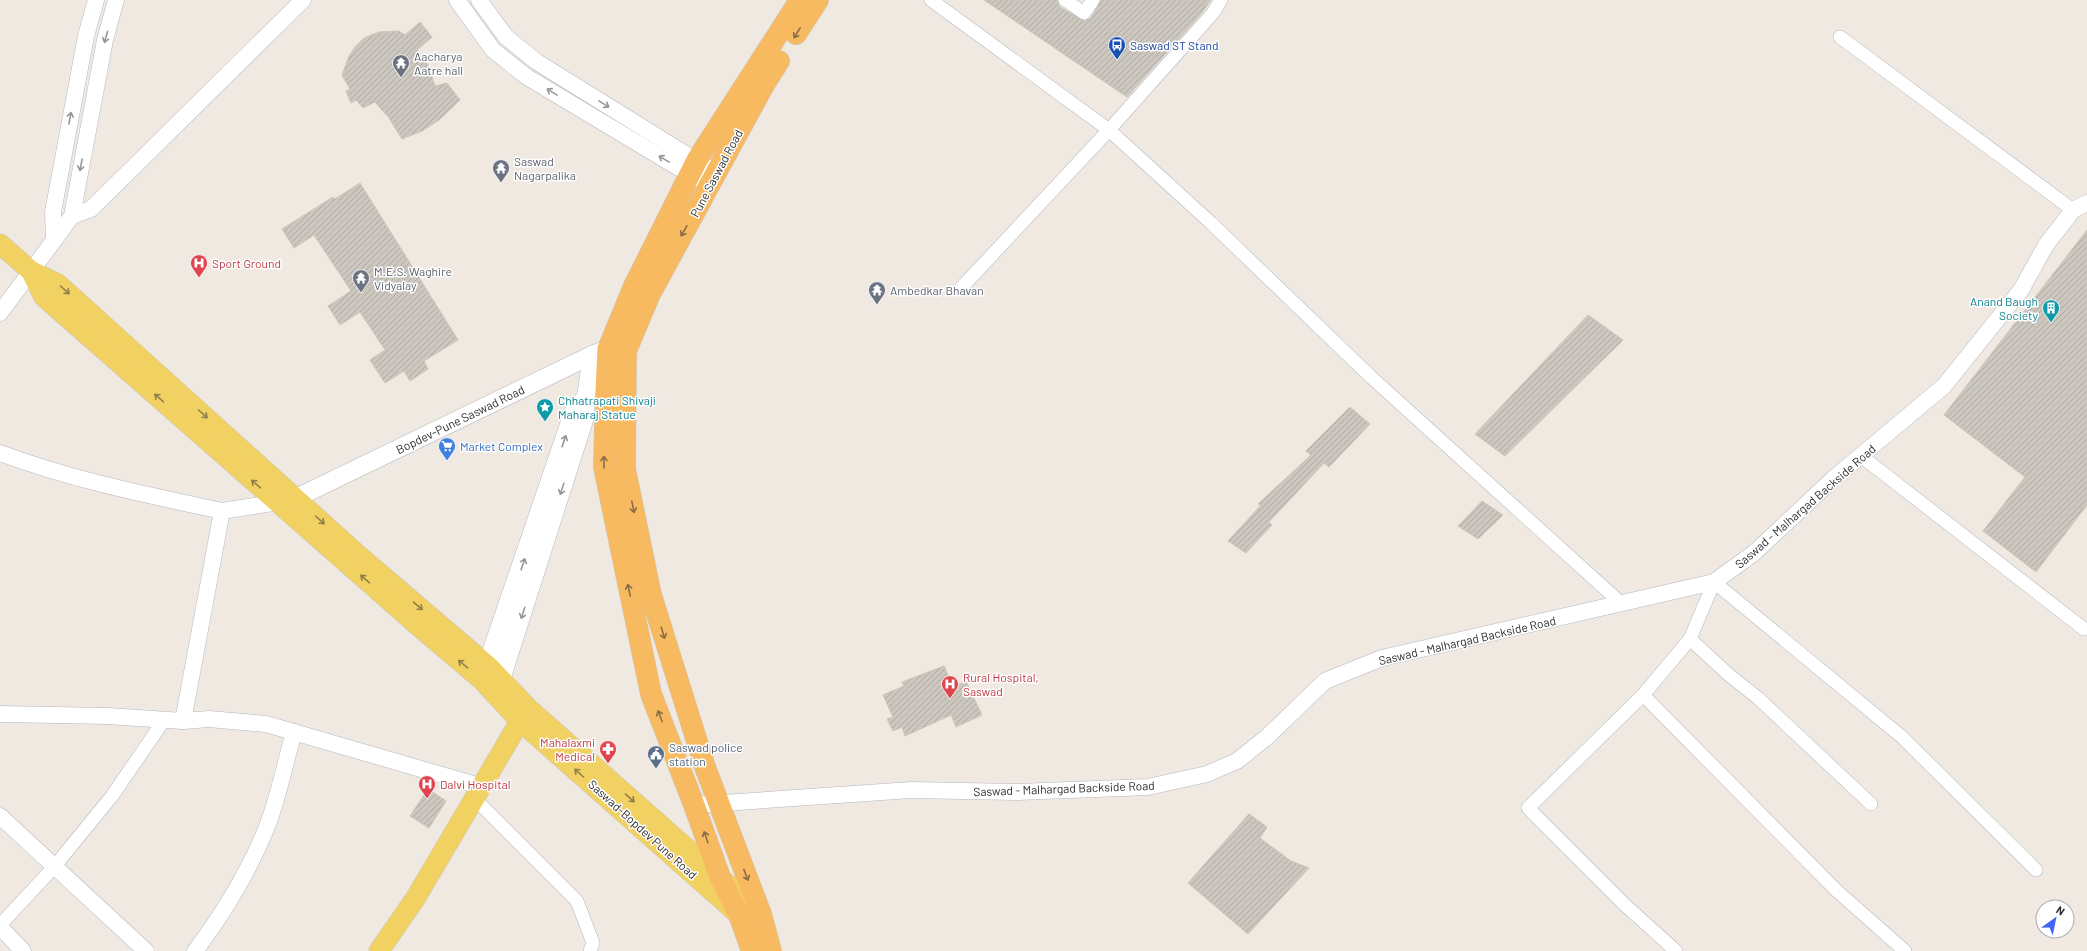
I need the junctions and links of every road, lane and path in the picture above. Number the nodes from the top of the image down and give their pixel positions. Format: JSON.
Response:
{"nodes":[{"id":1,"x":96,"y":0,"type":"edge"},
{"id":2,"x":116,"y":0,"type":"edge"},
{"id":3,"x":303,"y":0,"type":"edge"},
{"id":4,"x":457,"y":0,"type":"edge"},
{"id":5,"x":479,"y":0,"type":"edge"},
{"id":6,"x":800,"y":0,"type":"edge"},
{"id":7,"x":818,"y":0,"type":"edge"},
{"id":8,"x":931,"y":0,"type":"edge"},
{"id":9,"x":1065,"y":0,"type":"edge"},
{"id":10,"x":1093,"y":0,"type":"edge"},
{"id":11,"x":1221,"y":0,"type":"edge"},
{"id":12,"x":1840,"y":37,"type":"dead end"},
{"id":13,"x":509,"y":40,"type":"junction"},
{"id":14,"x":498,"y":54,"type":"junction"},
{"id":15,"x":1109,"y":130,"type":"junction"},
{"id":16,"x":694,"y":167,"type":"junction"},
{"id":17,"x":713,"y":179,"type":"junction"},
{"id":18,"x":2087,"y":203,"type":"edge"},
{"id":19,"x":2073,"y":210,"type":"junction"},
{"id":20,"x":72,"y":216,"type":"junction"},
{"id":21,"x":54,"y":240,"type":"junction"},
{"id":22,"x":0,"y":244,"type":"edge"},
{"id":23,"x":31,"y":271,"type":"junction"},
{"id":24,"x":962,"y":286,"type":"dead end"},
{"id":25,"x":0,"y":313,"type":"edge"},
{"id":26,"x":609,"y":352,"type":"junction"},
{"id":27,"x":0,"y":453,"type":"edge"},
{"id":28,"x":1861,"y":456,"type":"junction"},
{"id":29,"x":287,"y":501,"type":"junction"},
{"id":30,"x":222,"y":511,"type":"junction"},
{"id":31,"x":1714,"y":582,"type":"junction"},
{"id":32,"x":1622,"y":604,"type":"junction"},
{"id":33,"x":2084,"y":630,"type":"dead end"},
{"id":34,"x":1690,"y":639,"type":"junction"},
{"id":35,"x":492,"y":680,"type":"junction"},
{"id":36,"x":1643,"y":695,"type":"junction"},
{"id":37,"x":0,"y":714,"type":"edge"},
{"id":38,"x":524,"y":714,"type":"junction"},
{"id":39,"x":164,"y":720,"type":"junction"},
{"id":40,"x":183,"y":721,"type":"junction"},
{"id":41,"x":294,"y":732,"type":"junction"},
{"id":42,"x":479,"y":793,"type":"junction"},
{"id":43,"x":719,"y":803,"type":"junction"},
{"id":44,"x":1871,"y":804,"type":"dead end"},
{"id":45,"x":694,"y":805,"type":"junction"},
{"id":46,"x":0,"y":816,"type":"edge"},
{"id":47,"x":54,"y":867,"type":"junction"},
{"id":48,"x":2036,"y":870,"type":"dead end"},
{"id":49,"x":720,"y":877,"type":"junction"},
{"id":50,"x":761,"y":914,"type":"junction"},
{"id":51,"x":739,"y":915,"type":"junction"},
{"id":52,"x":0,"y":926,"type":"edge"},
{"id":53,"x":769,"y":943,"type":"edge"},
{"id":54,"x":23,"y":951,"type":"edge"},
{"id":55,"x":146,"y":951,"type":"edge"},
{"id":56,"x":195,"y":951,"type":"edge"},
{"id":57,"x":379,"y":951,"type":"edge"},
{"id":58,"x":590,"y":951,"type":"edge"},
{"id":59,"x":752,"y":951,"type":"edge"},
{"id":60,"x":1676,"y":951,"type":"edge"},
{"id":61,"x":1905,"y":951,"type":"edge"}],
"edges":[{"from":21,"to":1,"type":"street","one_way":true},
{"from":2,"to":20,"type":"street","one_way":true},
{"from":3,"to":20,"type":"street"},
{"from":4,"to":14,"type":"street"},
{"from":5,"to":13,"type":"street"},
{"from":6,"to":16,"type":"highway"},
{"from":7,"to":17,"type":"highway","name":"Pune Saswad Road","one_way":true},
{"from":8,"to":15,"type":"street"},
{"from":9,"to":10,"type":"street"},
{"from":11,"to":15,"type":"street"},
{"from":12,"to":19,"type":"street"},
{"from":13,"to":14,"type":"street"},
{"from":13,"to":16,"type":"street","one_way":true},
{"from":16,"to":14,"type":"street","one_way":true},
{"from":15,"to":24,"type":"street"},
{"from":15,"to":32,"type":"street"},
{"from":16,"to":17,"type":"street"},
{"from":16,"to":26,"type":"highway"},
{"from":17,"to":26,"type":"highway","name":"Pune Saswad Road","one_way":true},
{"from":18,"to":19,"type":"street","name":"Saswad - Malhargad Backside Road"},
{"from":19,"to":28,"type":"street","name":"Saswad - Malhargad Backside Road"},
{"from":20,"to":21,"type":"street"},
{"from":21,"to":23,"type":"street"},
{"from":22,"to":23,"type":"main road"},
{"from":23,"to":25,"type":"street"},
{"from":23,"to":29,"type":"main road"},
{"from":26,"to":29,"type":"main road","name":"Bopdev-Pune Saswad Road"},
{"from":26,"to":35,"type":"main road"},
{"from":26,"to":43,"type":"highway","one_way":true},
{"from":45,"to":26,"type":"highway","one_way":true},
{"from":27,"to":30,"type":"street"},
{"from":28,"to":31,"type":"street","name":"Saswad - Malhargad Backside Road"},
{"from":28,"to":33,"type":"street"},
{"from":29,"to":30,"type":"street"},
{"from":29,"to":35,"type":"main road"},
{"from":30,"to":40,"type":"street"},
{"from":31,"to":32,"type":"street","name":"Saswad - Malhargad Backside Road"},
{"from":31,"to":34,"type":"street"},
{"from":31,"to":48,"type":"street"},
{"from":32,"to":43,"type":"street","name":"Saswad - Malhargad Backside Road"},
{"from":34,"to":36,"type":"street"},
{"from":34,"to":44,"type":"street"},
{"from":35,"to":38,"type":"main road"},
{"from":36,"to":60,"type":"street"},
{"from":36,"to":61,"type":"street"},
{"from":37,"to":39,"type":"street"},
{"from":38,"to":42,"type":"main road"},
{"from":38,"to":49,"type":"main road","name":"Saswad-Bopdev Pune Road","one_way":true},
{"from":51,"to":38,"type":"main road","name":"Saswad-Bopdev Pune Road","one_way":true},
{"from":39,"to":40,"type":"street"},
{"from":39,"to":47,"type":"street"},
{"from":40,"to":41,"type":"street"},
{"from":41,"to":42,"type":"street"},
{"from":41,"to":56,"type":"street"},
{"from":42,"to":57,"type":"main road"},
{"from":42,"to":58,"type":"street"},
{"from":43,"to":45,"type":"street","name":"Saswad - Malhargad Backside Road"},
{"from":43,"to":50,"type":"highway","one_way":true},
{"from":49,"to":45,"type":"highway","one_way":true},
{"from":46,"to":47,"type":"street"},
{"from":47,"to":52,"type":"street"},
{"from":47,"to":55,"type":"street"},
{"from":49,"to":50,"type":"main road","name":"Saswad-Bopdev Pune Road"},
{"from":49,"to":51,"type":"highway"},
{"from":50,"to":53,"type":"highway"},
{"from":51,"to":53,"type":"main road","name":"Saswad-Bopdev Pune Road"},
{"from":51,"to":59,"type":"highway"},
{"from":52,"to":54,"type":"street"}]}
